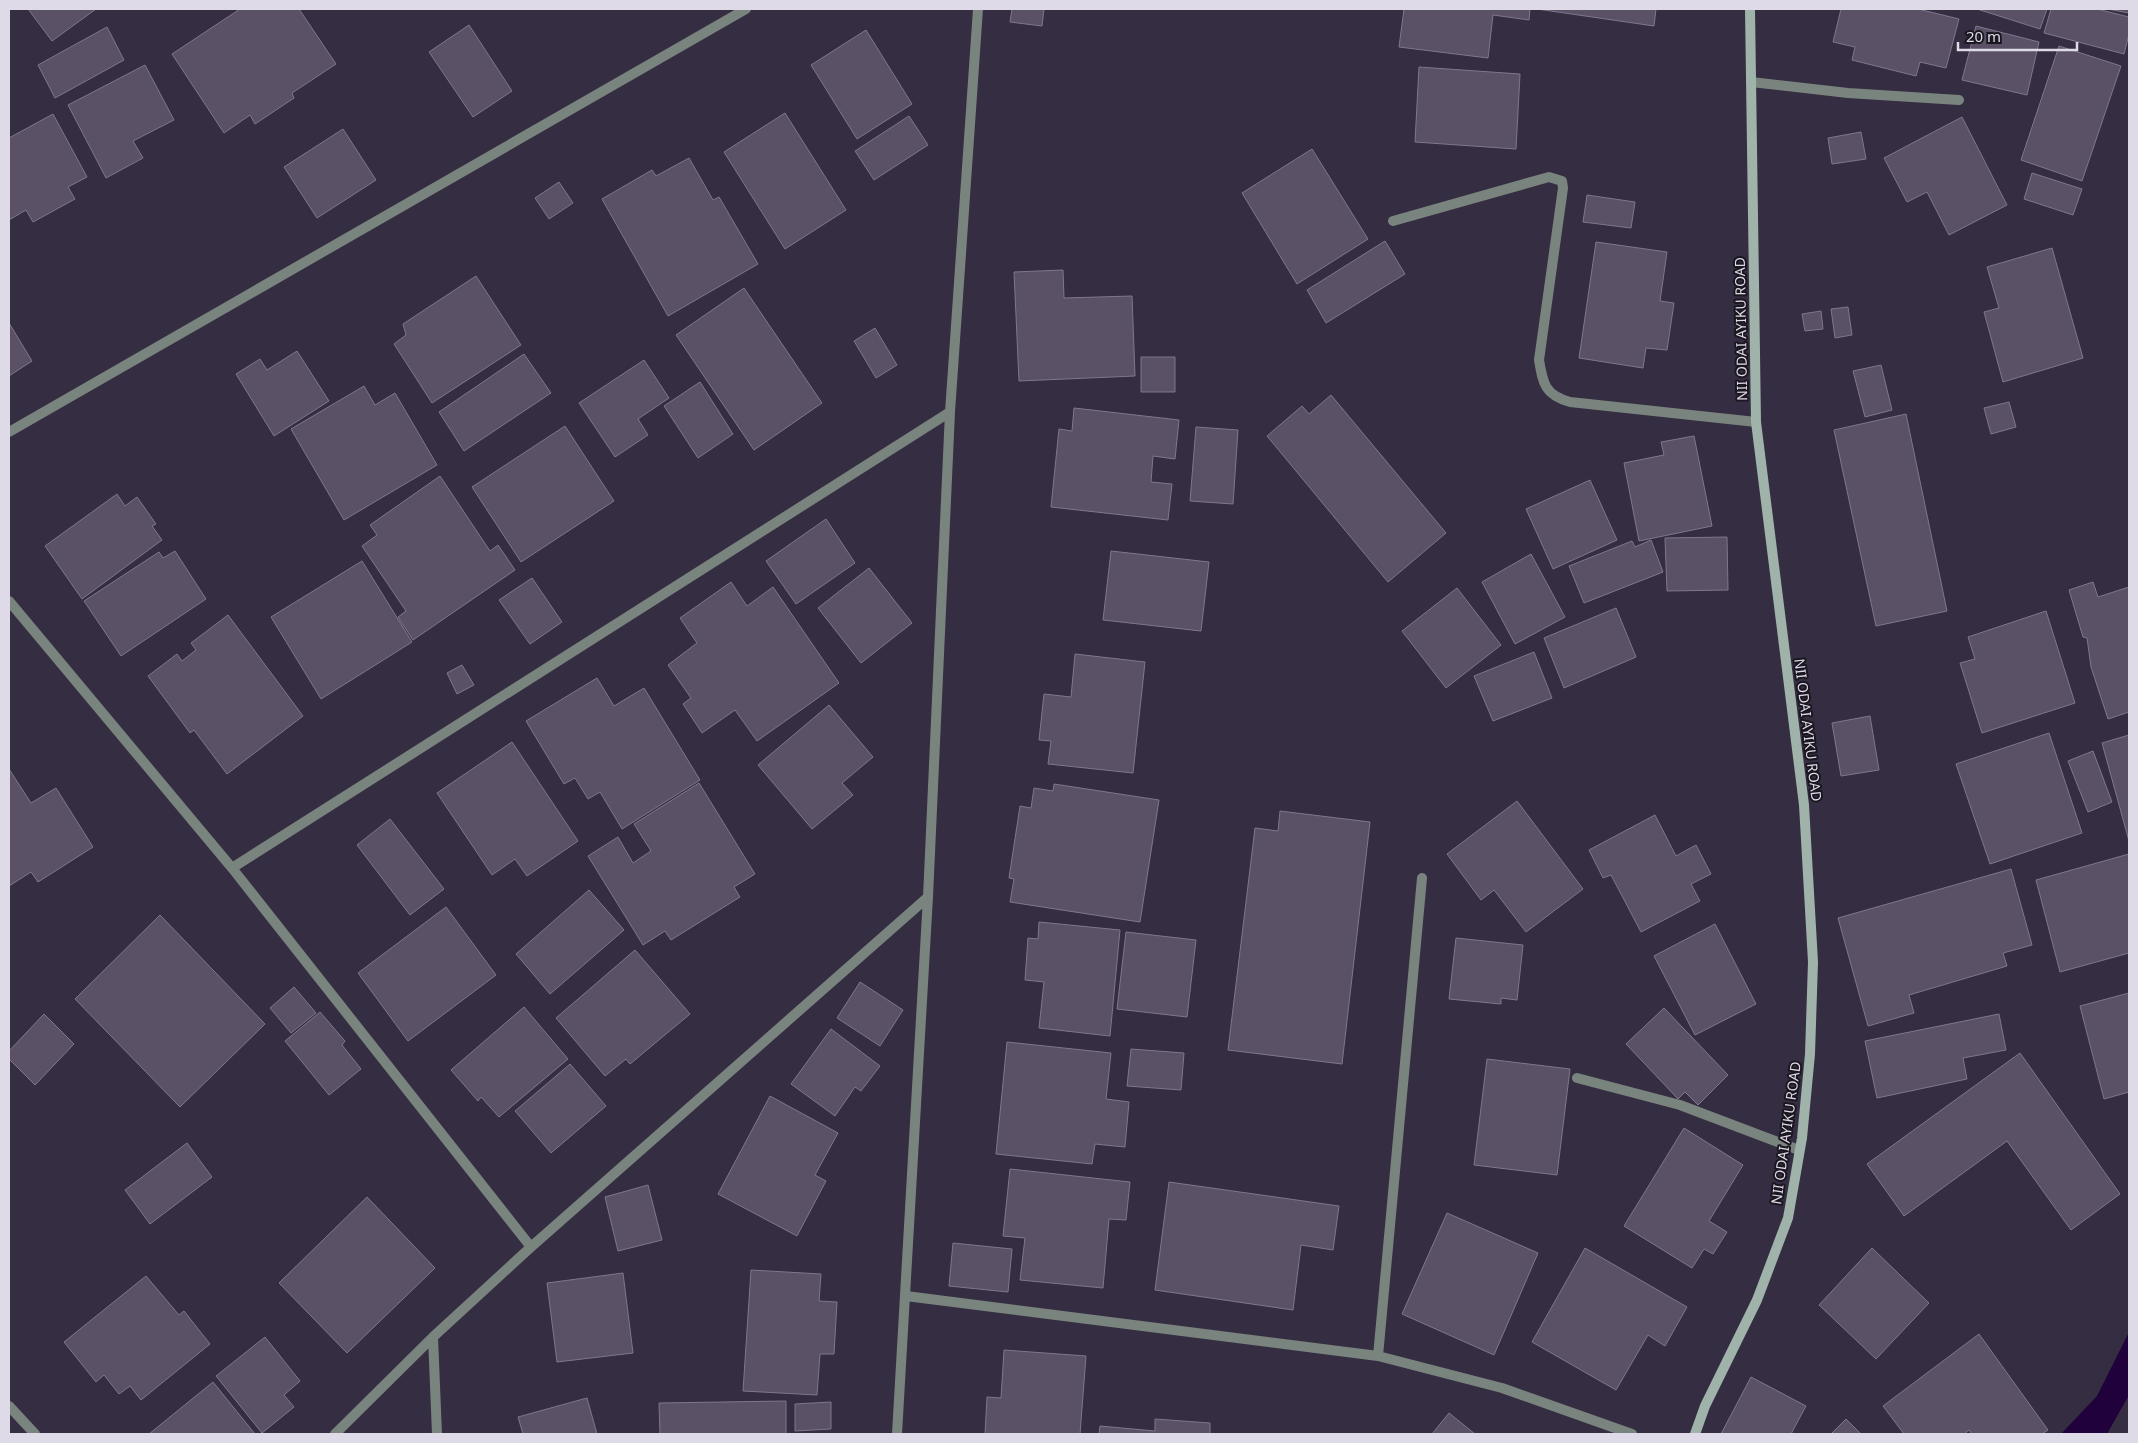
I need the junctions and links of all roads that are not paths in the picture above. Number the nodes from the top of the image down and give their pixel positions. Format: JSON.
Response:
{"nodes":[{"id":1,"x":746,"y":9,"type":"edge"},
{"id":2,"x":978,"y":9,"type":"edge"},
{"id":3,"x":1750,"y":9,"type":"edge"},
{"id":4,"x":1751,"y":82,"type":"junction"},
{"id":5,"x":1959,"y":100,"type":"dead end"},
{"id":6,"x":1392,"y":221,"type":"dead end"},
{"id":7,"x":950,"y":412,"type":"junction"},
{"id":8,"x":1756,"y":422,"type":"junction"},
{"id":9,"x":9,"y":432,"type":"edge"},
{"id":10,"x":9,"y":601,"type":"edge"},
{"id":11,"x":232,"y":868,"type":"junction"},
{"id":12,"x":1422,"y":878,"type":"dead end"},
{"id":13,"x":928,"y":897,"type":"junction"},
{"id":14,"x":1577,"y":1078,"type":"dead end"},
{"id":15,"x":1799,"y":1150,"type":"junction"},
{"id":16,"x":531,"y":1246,"type":"junction"},
{"id":17,"x":906,"y":1296,"type":"junction"},
{"id":18,"x":433,"y":1337,"type":"junction"},
{"id":19,"x":1378,"y":1356,"type":"junction"},
{"id":20,"x":9,"y":1406,"type":"edge"},
{"id":21,"x":35,"y":1434,"type":"edge"},
{"id":22,"x":335,"y":1434,"type":"edge"},
{"id":23,"x":437,"y":1434,"type":"edge"},
{"id":24,"x":897,"y":1434,"type":"edge"},
{"id":25,"x":1632,"y":1434,"type":"edge"},
{"id":26,"x":1695,"y":1434,"type":"edge"}],
"edges":[{"from":1,"to":9,"type":"street"},
{"from":2,"to":7,"type":"street"},
{"from":3,"to":4,"type":"street","name":"NII ODAI AYIKU ROAD"},
{"from":4,"to":5,"type":"street"},
{"from":4,"to":8,"type":"street","name":"NII ODAI AYIKU ROAD"},
{"from":6,"to":8,"type":"street"},
{"from":7,"to":11,"type":"street"},
{"from":7,"to":13,"type":"street"},
{"from":8,"to":15,"type":"street","name":"NII ODAI AYIKU ROAD"},
{"from":10,"to":11,"type":"street"},
{"from":11,"to":16,"type":"street"},
{"from":12,"to":19,"type":"street"},
{"from":13,"to":16,"type":"street"},
{"from":13,"to":17,"type":"street"},
{"from":14,"to":15,"type":"street"},
{"from":15,"to":26,"type":"street","name":"NII ODAI AYIKU ROAD"},
{"from":16,"to":18,"type":"street"},
{"from":17,"to":19,"type":"street"},
{"from":17,"to":24,"type":"street"},
{"from":18,"to":22,"type":"street"},
{"from":18,"to":23,"type":"street"},
{"from":19,"to":25,"type":"street"},
{"from":20,"to":21,"type":"street"}]}
